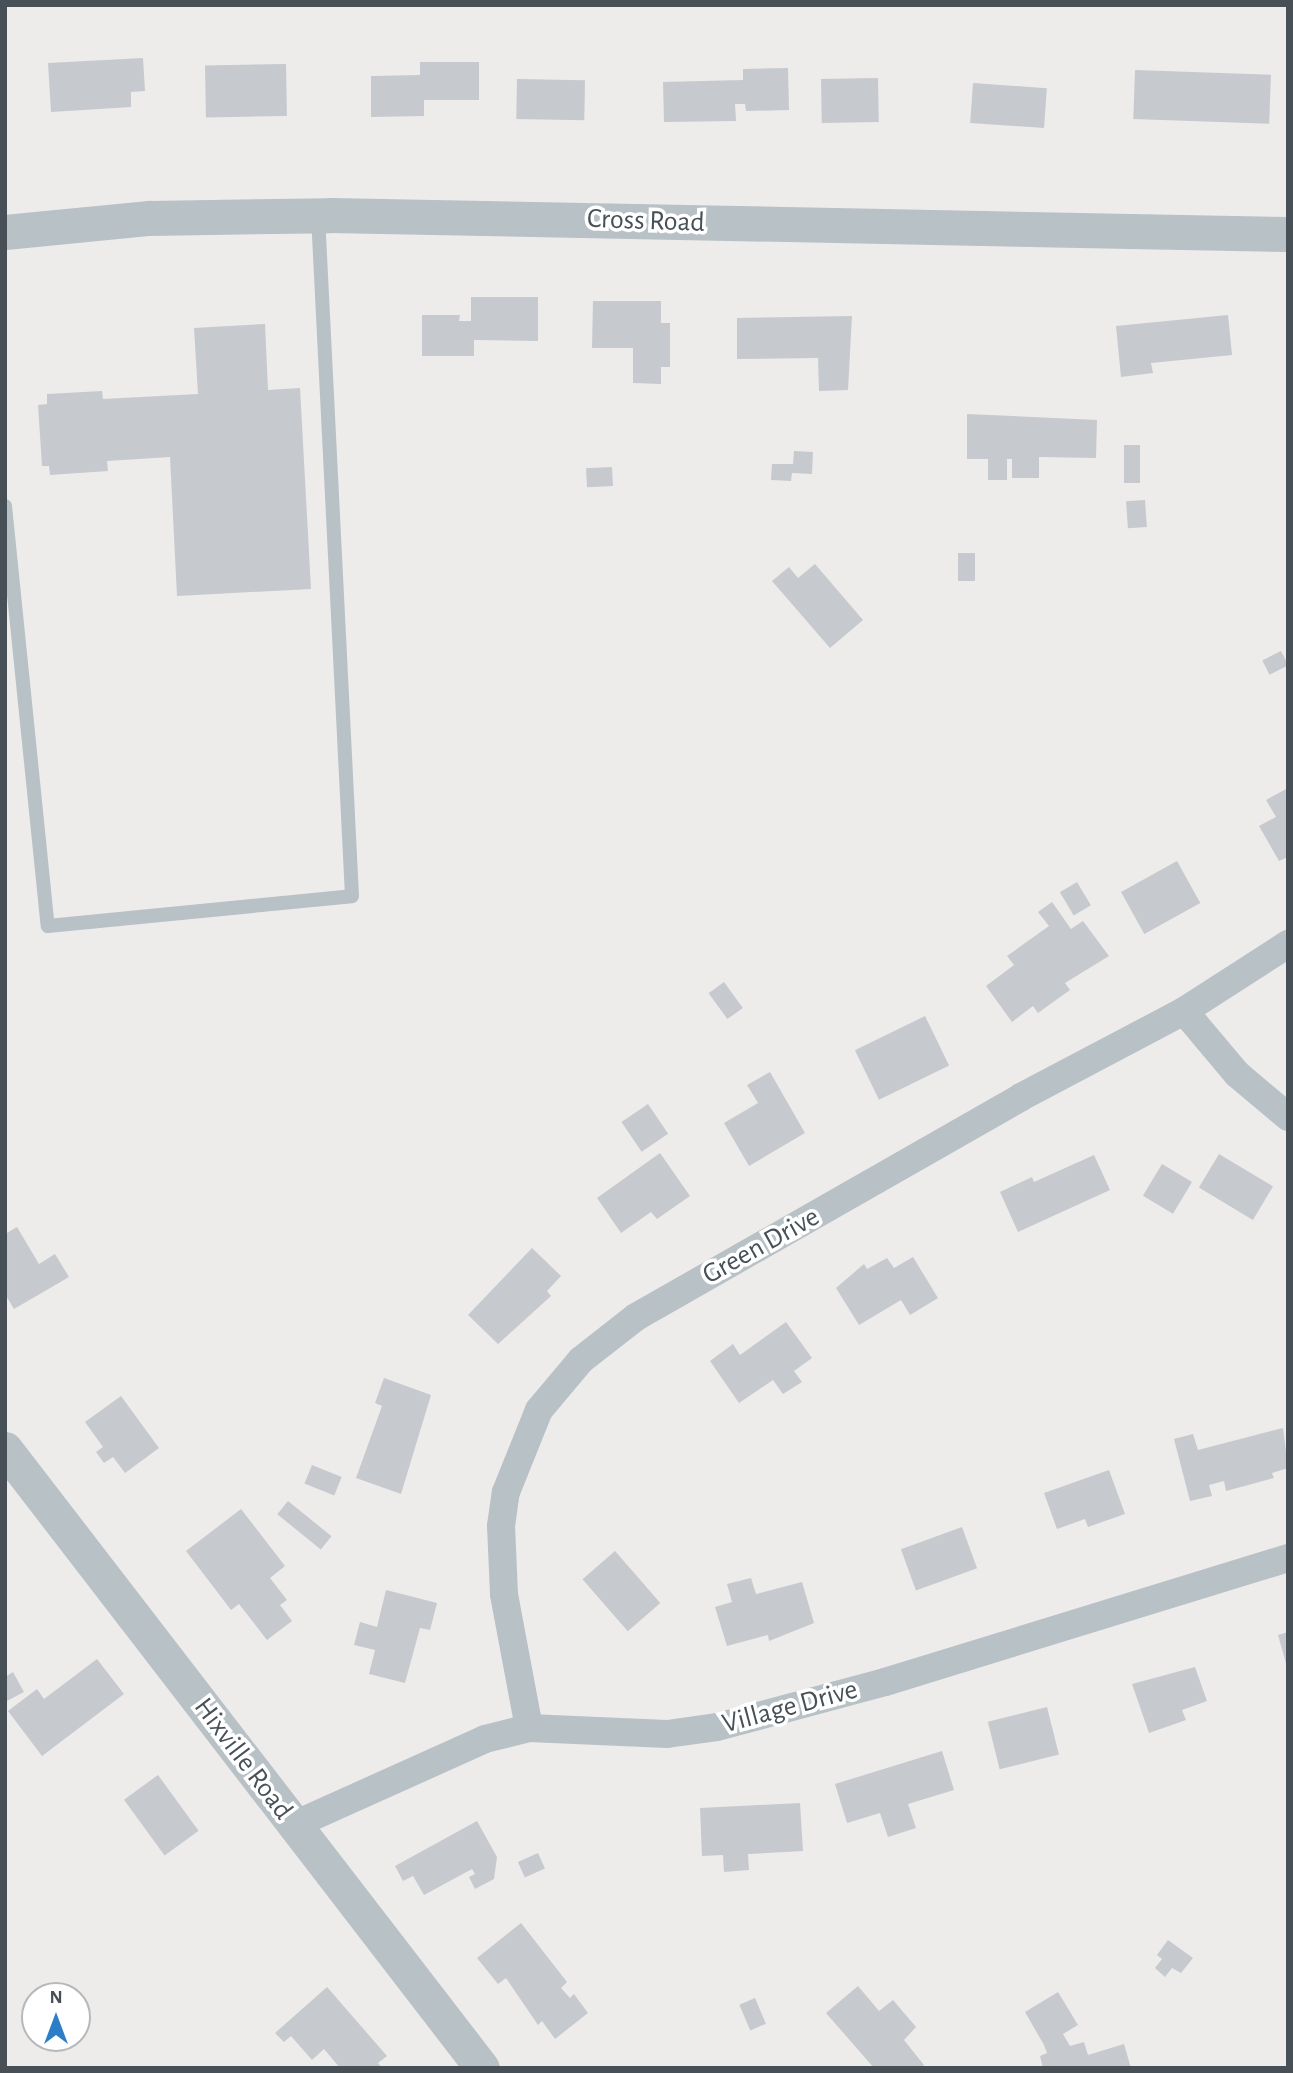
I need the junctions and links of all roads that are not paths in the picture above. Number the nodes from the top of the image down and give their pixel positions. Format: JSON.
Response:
{"nodes":[{"id":1,"x":318,"y":215,"type":"junction"},
{"id":2,"x":5,"y":232,"type":"edge"},
{"id":3,"x":1288,"y":234,"type":"edge"},
{"id":4,"x":5,"y":506,"type":"edge"},
{"id":5,"x":1288,"y":944,"type":"edge"},
{"id":6,"x":1184,"y":1011,"type":"junction"},
{"id":7,"x":1288,"y":1117,"type":"edge"},
{"id":8,"x":5,"y":1449,"type":"edge"},
{"id":9,"x":1288,"y":1558,"type":"edge"},
{"id":10,"x":529,"y":1728,"type":"junction"},
{"id":11,"x":294,"y":1825,"type":"junction"},
{"id":12,"x":482,"y":2068,"type":"edge"}],
"edges":[{"from":1,"to":2,"type":"street","name":"Cross Road"},
{"from":1,"to":3,"type":"street","name":"Cross Road"},
{"from":1,"to":4,"type":"lane"},
{"from":5,"to":6,"type":"street","name":"Green Drive"},
{"from":6,"to":7,"type":"street"},
{"from":6,"to":10,"type":"street","name":"Green Drive"},
{"from":8,"to":11,"type":"street","name":"Hixville Road"},
{"from":9,"to":10,"type":"street","name":"Village Drive"},
{"from":10,"to":11,"type":"street","name":"Village Drive"},
{"from":11,"to":12,"type":"street","name":"Hixville Road"}]}
